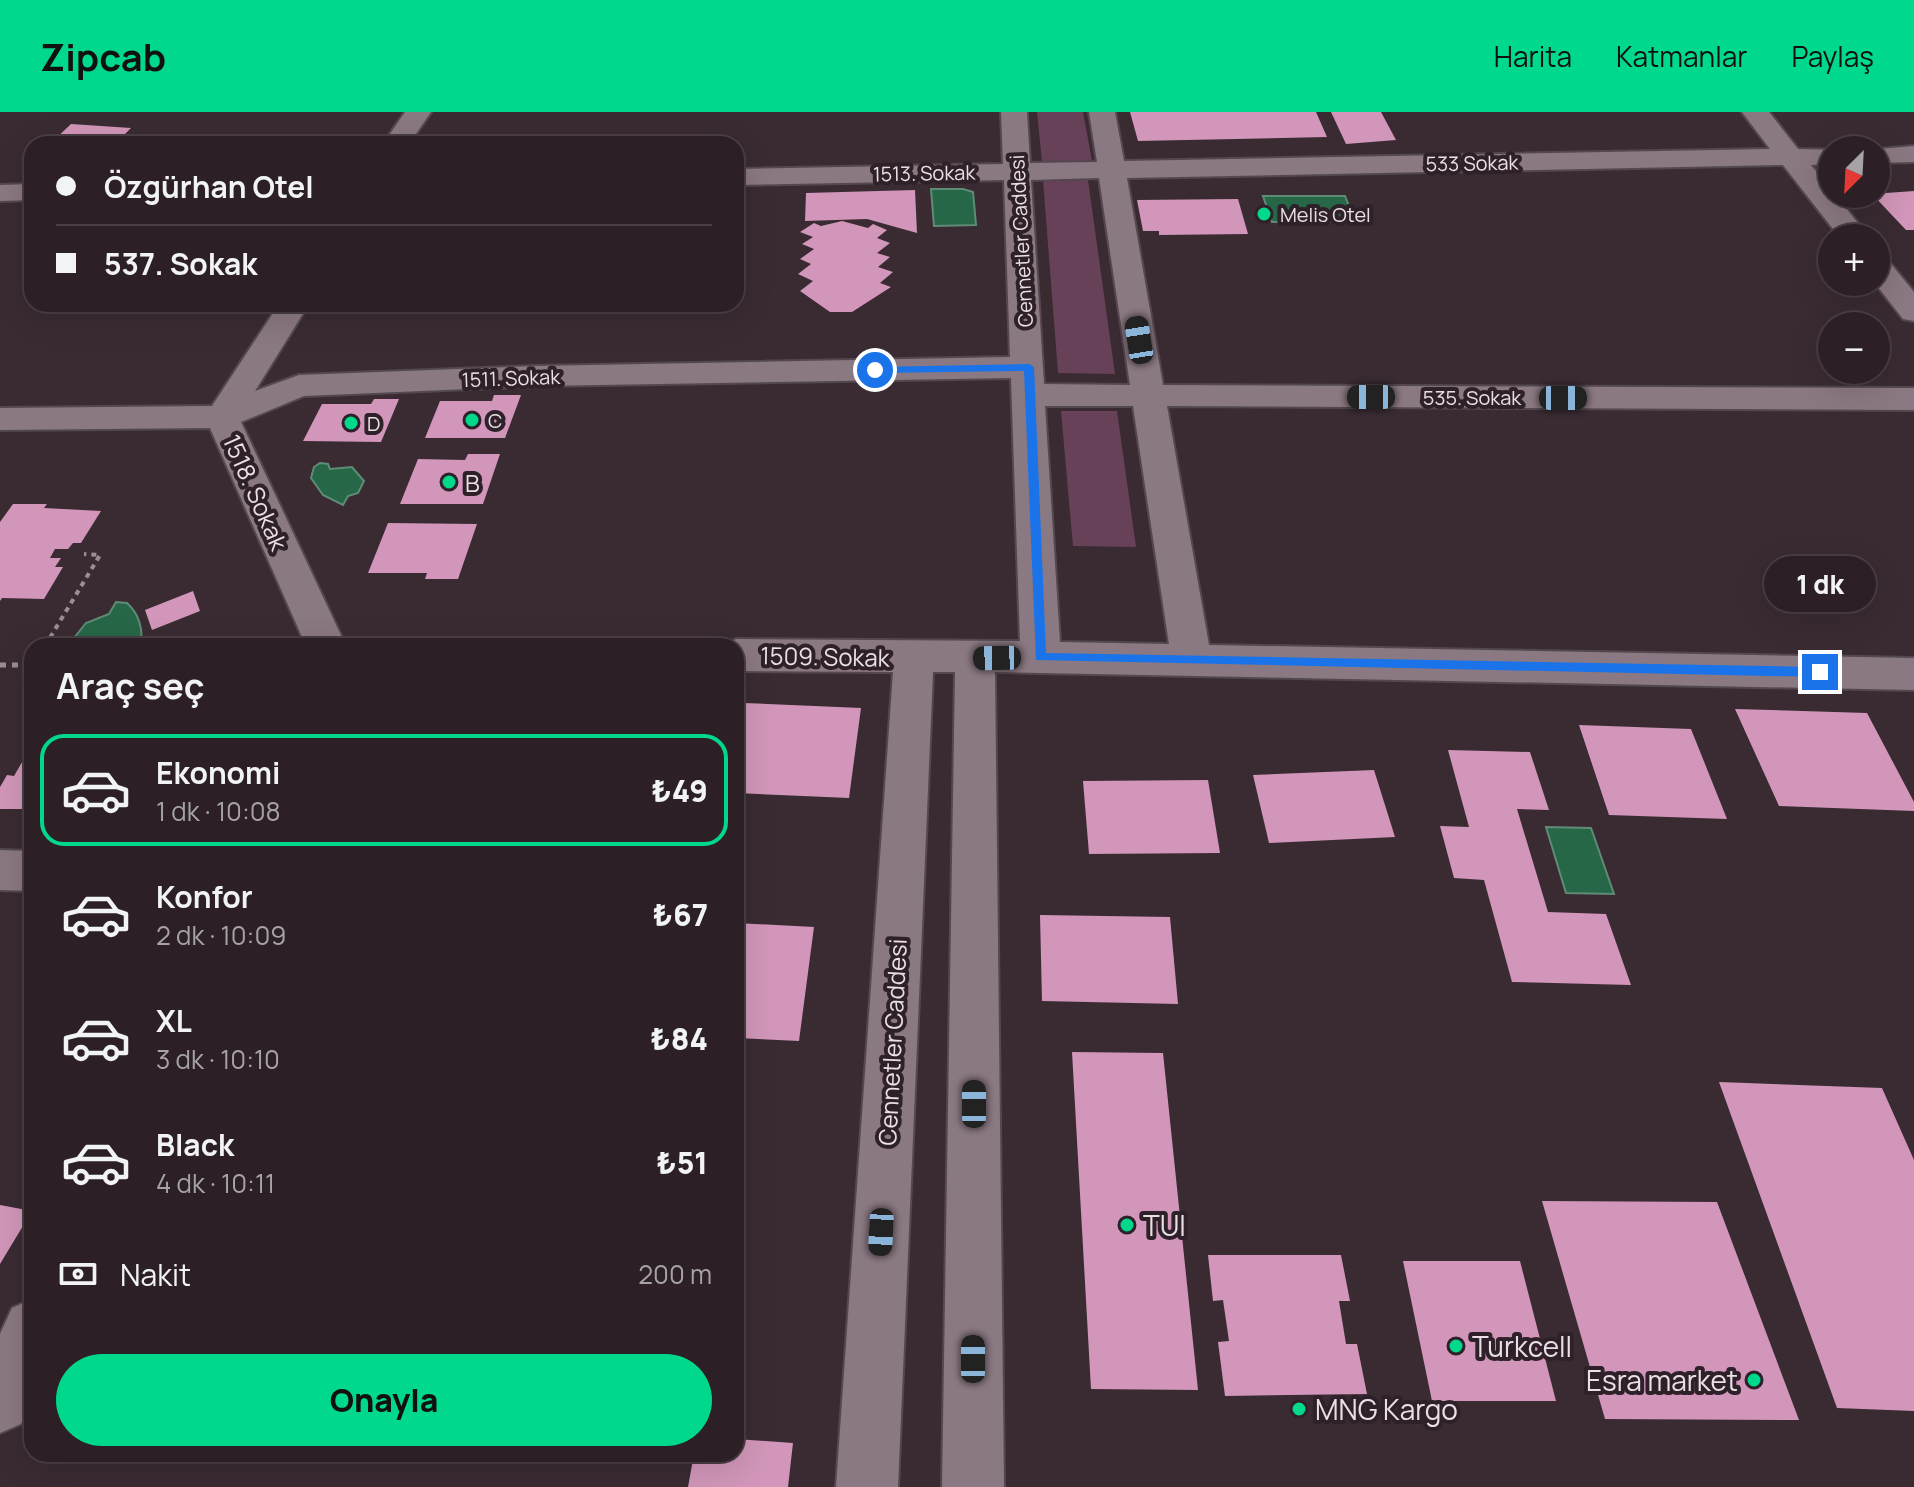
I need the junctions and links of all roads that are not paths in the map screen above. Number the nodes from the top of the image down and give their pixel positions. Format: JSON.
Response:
{"nodes":[{"id":1,"x":418,"y":112,"type":"edge"},
{"id":2,"x":1014,"y":112,"type":"edge"},
{"id":3,"x":1102,"y":112,"type":"edge"},
{"id":4,"x":1755,"y":112,"type":"edge"},
{"id":5,"x":402,"y":136,"type":"edge"},
{"id":6,"x":1914,"y":154,"type":"edge"},
{"id":7,"x":1890,"y":155,"type":"edge"},
{"id":8,"x":1818,"y":156,"type":"edge"},
{"id":9,"x":1789,"y":157,"type":"junction"},
{"id":10,"x":1016,"y":171,"type":"junction"},
{"id":11,"x":1113,"y":171,"type":"junction"},
{"id":12,"x":744,"y":177,"type":"edge"},
{"id":13,"x":24,"y":192,"type":"edge"},
{"id":14,"x":0,"y":193,"type":"edge"},
{"id":15,"x":1844,"y":224,"type":"edge"},
{"id":16,"x":1890,"y":282,"type":"edge"},
{"id":17,"x":1912,"y":308,"type":"edge"},
{"id":18,"x":289,"y":312,"type":"edge"},
{"id":19,"x":1029,"y":381,"type":"junction"},
{"id":20,"x":1147,"y":396,"type":"junction"},
{"id":21,"x":1914,"y":399,"type":"edge"},
{"id":22,"x":222,"y":417,"type":"junction"},
{"id":23,"x":0,"y":419,"type":"edge"},
{"id":24,"x":322,"y":638,"type":"edge"},
{"id":25,"x":744,"y":655,"type":"edge"},
{"id":26,"x":914,"y":657,"type":"junction"},
{"id":27,"x":1041,"y":657,"type":"junction"},
{"id":28,"x":975,"y":658,"type":"junction"},
{"id":29,"x":1192,"y":661,"type":"junction"},
{"id":30,"x":1914,"y":674,"type":"edge"},
{"id":31,"x":0,"y":870,"type":"edge"},
{"id":32,"x":24,"y":871,"type":"edge"},
{"id":33,"x":24,"y":1347,"type":"edge"},
{"id":34,"x":0,"y":1403,"type":"edge"},
{"id":35,"x":867,"y":1487,"type":"edge"},
{"id":36,"x":973,"y":1487,"type":"edge"}],
"edges":[{"from":1,"to":5,"type":"street"},
{"from":2,"to":10,"type":"street","name":"Cennetler Caddesi"},
{"from":3,"to":11,"type":"street"},
{"from":4,"to":9,"type":"street"},
{"from":6,"to":7,"type":"street"},
{"from":8,"to":9,"type":"street","name":"533 Sokak"},
{"from":9,"to":11,"type":"street","name":"533 Sokak"},
{"from":9,"to":15,"type":"street"},
{"from":10,"to":11,"type":"street","name":"1513. Sokak"},
{"from":10,"to":12,"type":"street","name":"1513. Sokak"},
{"from":10,"to":19,"type":"street","name":"Cennetler Caddesi"},
{"from":11,"to":20,"type":"street"},
{"from":13,"to":14,"type":"street"},
{"from":16,"to":17,"type":"street"},
{"from":18,"to":22,"type":"street","name":"1518. Sokak"},
{"from":19,"to":20,"type":"street","name":"535. Sokak"},
{"from":19,"to":22,"type":"street","name":"1511. Sokak"},
{"from":19,"to":27,"type":"street","name":"Cennetler Caddesi"},
{"from":20,"to":21,"type":"street","name":"535. Sokak"},
{"from":20,"to":29,"type":"street"},
{"from":22,"to":23,"type":"street","name":"1511. Sokak"},
{"from":22,"to":24,"type":"street","name":"1518. Sokak"},
{"from":25,"to":26,"type":"street","name":"1509. Sokak"},
{"from":26,"to":28,"type":"street"},
{"from":26,"to":35,"type":"street","name":"Cennetler Caddesi"},
{"from":27,"to":28,"type":"street"},
{"from":27,"to":29,"type":"street"},
{"from":28,"to":36,"type":"street"},
{"from":29,"to":30,"type":"street"},
{"from":31,"to":32,"type":"street"},
{"from":33,"to":34,"type":"street"}]}
